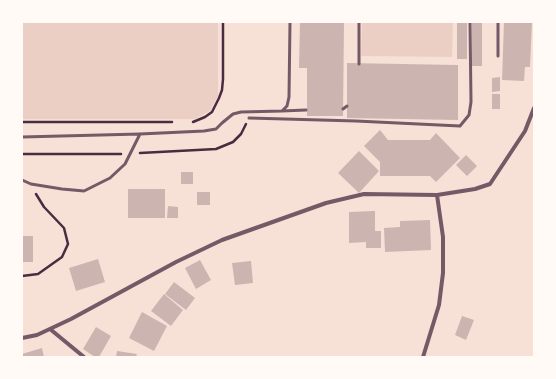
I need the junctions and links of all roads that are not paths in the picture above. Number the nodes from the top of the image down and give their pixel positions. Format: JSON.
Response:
{"nodes":[{"id":1,"x":290,"y":22,"type":"edge"},
{"id":2,"x":359,"y":22,"type":"edge"},
{"id":3,"x":470,"y":22,"type":"edge"},
{"id":4,"x":498,"y":22,"type":"edge"},
{"id":5,"x":498,"y":56,"type":"dead end"},
{"id":6,"x":358,"y":64,"type":"dead end"},
{"id":7,"x":347,"y":106,"type":"dead end"},
{"id":8,"x":534,"y":108,"type":"edge"},
{"id":9,"x":343,"y":109,"type":"dead end"},
{"id":10,"x":306,"y":110,"type":"dead end"},
{"id":11,"x":282,"y":111,"type":"junction"},
{"id":12,"x":249,"y":118,"type":"road end"},
{"id":13,"x":140,"y":134,"type":"junction"},
{"id":14,"x":22,"y":137,"type":"edge"},
{"id":15,"x":22,"y":180,"type":"edge"},
{"id":16,"x":437,"y":194,"type":"junction"},
{"id":17,"x":50,"y":329,"type":"junction"},
{"id":18,"x":22,"y":338,"type":"edge"},
{"id":19,"x":84,"y":357,"type":"edge"},
{"id":20,"x":423,"y":357,"type":"edge"}],
"edges":[{"from":1,"to":11,"type":"lane"},
{"from":2,"to":6,"type":"lane"},
{"from":3,"to":12,"type":"lane"},
{"from":4,"to":5,"type":"lane"},
{"from":7,"to":9,"type":"lane"},
{"from":8,"to":16,"type":"street"},
{"from":10,"to":11,"type":"lane"},
{"from":11,"to":13,"type":"lane"},
{"from":13,"to":14,"type":"lane"},
{"from":13,"to":15,"type":"lane"},
{"from":16,"to":17,"type":"street"},
{"from":16,"to":20,"type":"street"},
{"from":17,"to":18,"type":"street"},
{"from":17,"to":19,"type":"street"}]}
